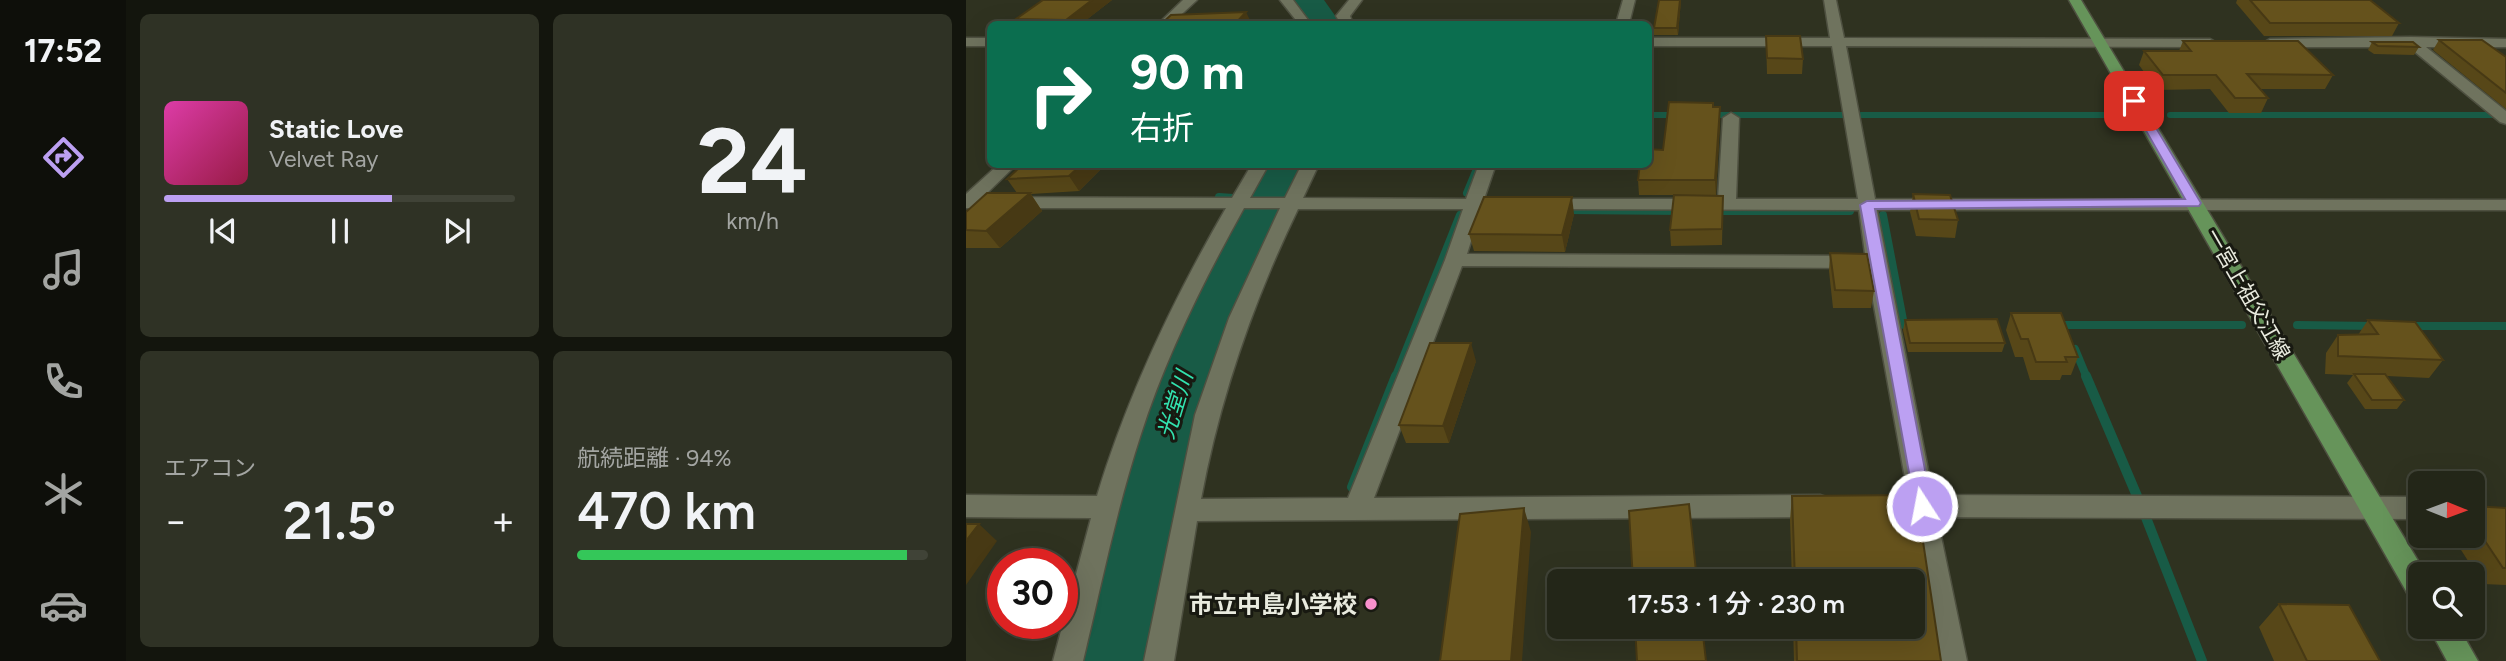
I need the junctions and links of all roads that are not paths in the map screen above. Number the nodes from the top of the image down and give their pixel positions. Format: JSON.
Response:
{"nodes":[{"id":1,"x":1192,"y":0,"type":"edge"},
{"id":2,"x":1286,"y":0,"type":"edge"},
{"id":3,"x":1356,"y":0,"type":"edge"},
{"id":4,"x":1629,"y":0,"type":"edge"},
{"id":5,"x":1830,"y":0,"type":"edge"},
{"id":6,"x":2075,"y":0,"type":"edge"},
{"id":7,"x":1343,"y":16,"type":"edge"},
{"id":8,"x":1168,"y":21,"type":"edge"},
{"id":9,"x":1303,"y":21,"type":"edge"},
{"id":10,"x":1624,"y":21,"type":"edge"},
{"id":11,"x":2391,"y":26,"type":"edge"},
{"id":12,"x":1839,"y":41,"type":"junction"},
{"id":13,"x":966,"y":42,"type":"edge"},
{"id":14,"x":987,"y":42,"type":"edge"},
{"id":15,"x":1652,"y":42,"type":"edge"},
{"id":16,"x":2100,"y":43,"type":"junction"},
{"id":17,"x":2231,"y":43,"type":"edge"},
{"id":18,"x":2259,"y":43,"type":"edge"},
{"id":19,"x":2412,"y":43,"type":"junction"},
{"id":20,"x":2506,"y":43,"type":"edge"},
{"id":21,"x":1731,"y":118,"type":"dead end"},
{"id":22,"x":2506,"y":119,"type":"edge"},
{"id":23,"x":1005,"y":168,"type":"edge"},
{"id":24,"x":1259,"y":168,"type":"edge"},
{"id":25,"x":1309,"y":168,"type":"edge"},
{"id":26,"x":1486,"y":168,"type":"edge"},
{"id":27,"x":967,"y":202,"type":"edge"},
{"id":28,"x":1240,"y":203,"type":"junction"},
{"id":29,"x":2194,"y":203,"type":"junction"},
{"id":30,"x":1287,"y":204,"type":"junction"},
{"id":31,"x":1473,"y":204,"type":"junction"},
{"id":32,"x":1727,"y":204,"type":"junction"},
{"id":33,"x":1867,"y":205,"type":"junction"},
{"id":34,"x":2506,"y":205,"type":"edge"},
{"id":35,"x":1455,"y":260,"type":"junction"},
{"id":36,"x":1876,"y":262,"type":"junction"},
{"id":37,"x":966,"y":506,"type":"edge"},
{"id":38,"x":1840,"y":506,"type":"edge"},
{"id":39,"x":1867,"y":506,"type":"edge"},
{"id":40,"x":1922,"y":506,"type":"junction"},
{"id":41,"x":1107,"y":507,"type":"junction"},
{"id":42,"x":1357,"y":508,"type":"junction"},
{"id":43,"x":2372,"y":508,"type":"junction"},
{"id":44,"x":2408,"y":508,"type":"edge"},
{"id":45,"x":1188,"y":510,"type":"junction"},
{"id":46,"x":2408,"y":569,"type":"edge"},
{"id":47,"x":2449,"y":639,"type":"edge"},
{"id":48,"x":1068,"y":661,"type":"edge"},
{"id":49,"x":1159,"y":661,"type":"edge"},
{"id":50,"x":1952,"y":661,"type":"edge"},
{"id":51,"x":2462,"y":661,"type":"edge"}],
"edges":[{"from":1,"to":8,"type":"street"},
{"from":2,"to":9,"type":"street"},
{"from":3,"to":7,"type":"street"},
{"from":4,"to":10,"type":"street"},
{"from":5,"to":12,"type":"street"},
{"from":6,"to":16,"type":"main road","name":"一宮上祖父江線"},
{"from":11,"to":19,"type":"street"},
{"from":12,"to":15,"type":"street"},
{"from":12,"to":16,"type":"street"},
{"from":12,"to":33,"type":"street"},
{"from":13,"to":14,"type":"street"},
{"from":16,"to":17,"type":"street"},
{"from":16,"to":29,"type":"main road","name":"一宮上祖父江線"},
{"from":18,"to":19,"type":"street"},
{"from":19,"to":20,"type":"street"},
{"from":19,"to":22,"type":"street"},
{"from":21,"to":32,"type":"street"},
{"from":23,"to":27,"type":"street"},
{"from":24,"to":28,"type":"street"},
{"from":25,"to":30,"type":"street"},
{"from":26,"to":31,"type":"street"},
{"from":27,"to":28,"type":"street"},
{"from":28,"to":30,"type":"street"},
{"from":28,"to":41,"type":"street"},
{"from":29,"to":33,"type":"street"},
{"from":29,"to":34,"type":"street"},
{"from":29,"to":43,"type":"main road","name":"一宮上祖父江線"},
{"from":30,"to":31,"type":"street"},
{"from":30,"to":45,"type":"street"},
{"from":31,"to":32,"type":"street"},
{"from":31,"to":35,"type":"street"},
{"from":32,"to":33,"type":"street"},
{"from":33,"to":36,"type":"street"},
{"from":35,"to":36,"type":"street"},
{"from":35,"to":42,"type":"street"},
{"from":36,"to":40,"type":"street"},
{"from":37,"to":41,"type":"street"},
{"from":38,"to":42,"type":"street"},
{"from":39,"to":40,"type":"street"},
{"from":40,"to":43,"type":"street"},
{"from":40,"to":50,"type":"street"},
{"from":41,"to":48,"type":"street"},
{"from":42,"to":45,"type":"street"},
{"from":43,"to":44,"type":"street"},
{"from":43,"to":46,"type":"main road","name":"一宮上祖父江線"},
{"from":45,"to":49,"type":"street"},
{"from":47,"to":51,"type":"main road"}]}
